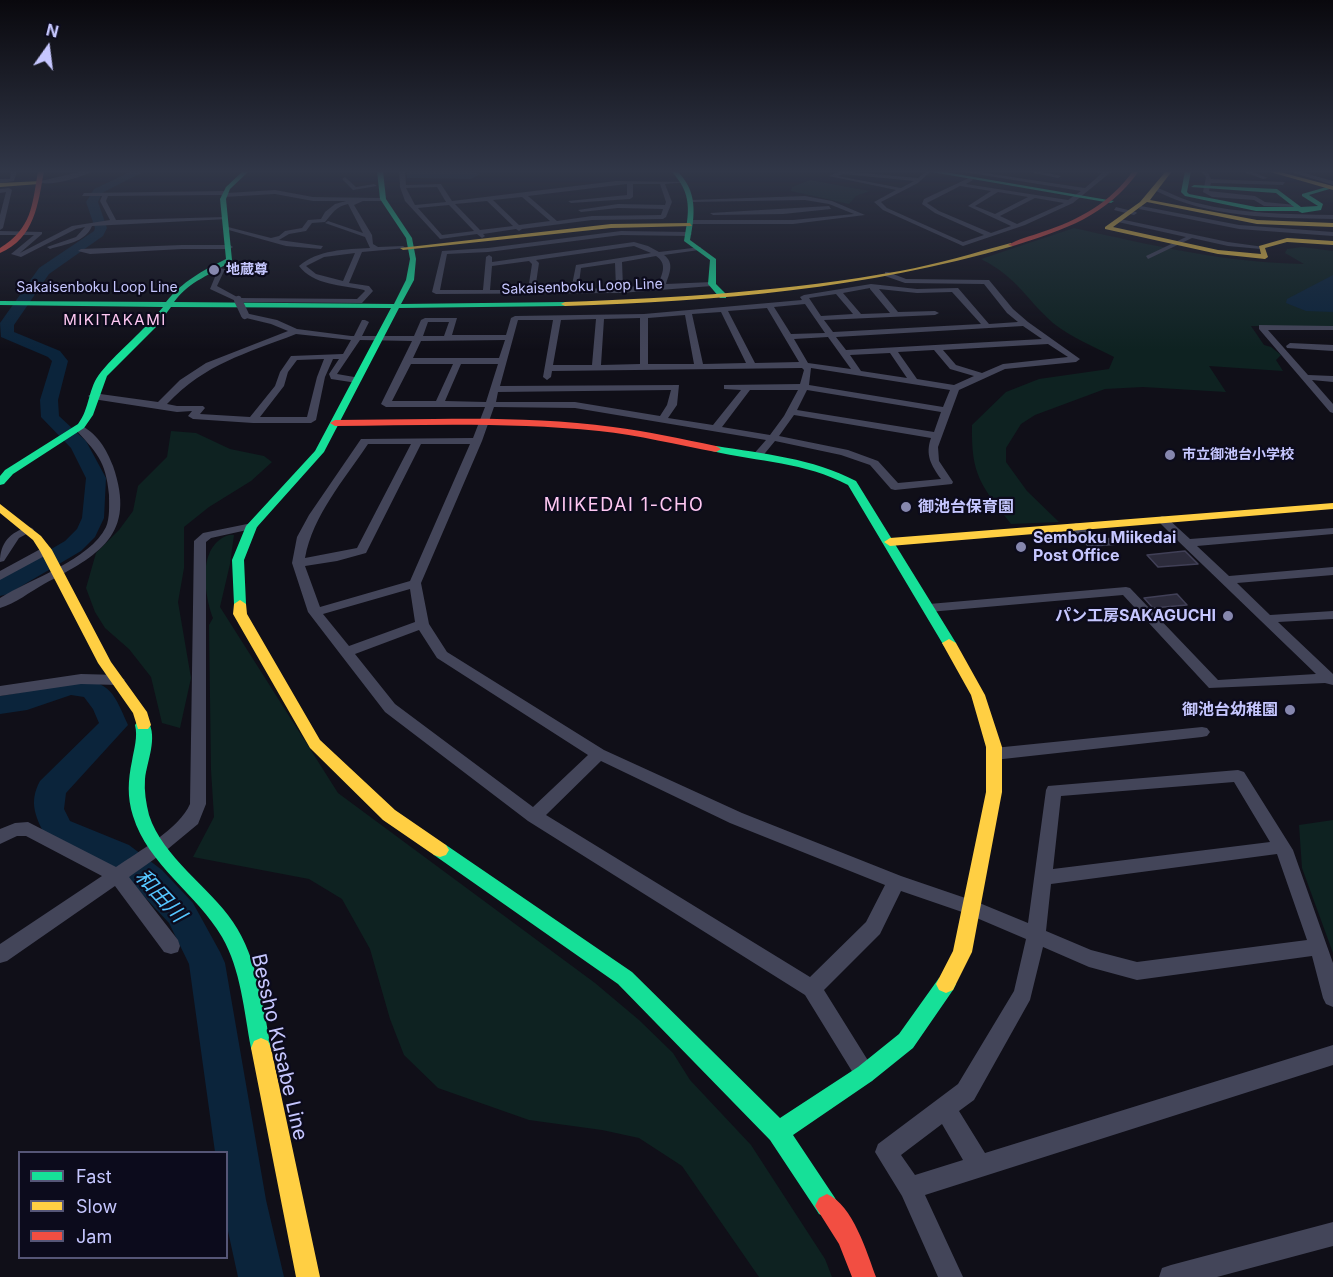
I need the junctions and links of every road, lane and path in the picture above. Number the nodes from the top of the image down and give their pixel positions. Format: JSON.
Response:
{"nodes":[{"id":1,"x":65,"y":231,"type":"edge"},
{"id":2,"x":88,"y":231,"type":"edge"},
{"id":3,"x":227,"y":231,"type":"edge"},
{"id":4,"x":247,"y":231,"type":"edge"},
{"id":5,"x":298,"y":231,"type":"edge"},
{"id":6,"x":349,"y":231,"type":"edge"},
{"id":7,"x":366,"y":231,"type":"edge"},
{"id":8,"x":406,"y":231,"type":"edge"},
{"id":9,"x":435,"y":231,"type":"edge"},
{"id":10,"x":475,"y":231,"type":"edge"},
{"id":11,"x":514,"y":231,"type":"edge"},
{"id":12,"x":572,"y":231,"type":"edge"},
{"id":13,"x":689,"y":231,"type":"edge"},
{"id":14,"x":933,"y":231,"type":"edge"},
{"id":15,"x":980,"y":231,"type":"edge"},
{"id":16,"x":1003,"y":231,"type":"edge"},
{"id":17,"x":1050,"y":231,"type":"edge"},
{"id":18,"x":1118,"y":231,"type":"edge"},
{"id":19,"x":1178,"y":231,"type":"edge"},
{"id":20,"x":1203,"y":231,"type":"edge"},
{"id":21,"x":0,"y":233,"type":"edge"},
{"id":22,"x":27,"y":233,"type":"junction"},
{"id":23,"x":369,"y":235,"type":"junction"},
{"id":24,"x":990,"y":235,"type":"junction"},
{"id":25,"x":1193,"y":237,"type":"junction"},
{"id":26,"x":274,"y":239,"type":"junction"},
{"id":27,"x":484,"y":241,"type":"junction"},
{"id":28,"x":1260,"y":242,"type":"junction"},
{"id":29,"x":1333,"y":243,"type":"edge"},
{"id":30,"x":1176,"y":244,"type":"junction"},
{"id":31,"x":230,"y":247,"type":"junction"},
{"id":32,"x":321,"y":247,"type":"dead end"},
{"id":33,"x":407,"y":247,"type":"junction"},
{"id":34,"x":699,"y":248,"type":"junction"},
{"id":35,"x":81,"y":250,"type":"dead end"},
{"id":36,"x":378,"y":250,"type":"junction"},
{"id":37,"x":0,"y":251,"type":"edge"},
{"id":38,"x":359,"y":251,"type":"junction"},
{"id":39,"x":40,"y":254,"type":"dead end"},
{"id":40,"x":658,"y":255,"type":"junction"},
{"id":41,"x":1148,"y":257,"type":"dead end"},
{"id":42,"x":530,"y":258,"type":"junction"},
{"id":43,"x":618,"y":260,"type":"junction"},
{"id":44,"x":489,"y":264,"type":"junction"},
{"id":45,"x":215,"y":268,"type":"junction"},
{"id":46,"x":888,"y":274,"type":"junction"},
{"id":47,"x":345,"y":284,"type":"junction"},
{"id":48,"x":712,"y":284,"type":"junction"},
{"id":49,"x":873,"y":287,"type":"junction"},
{"id":50,"x":661,"y":288,"type":"junction"},
{"id":51,"x":955,"y":290,"type":"junction"},
{"id":52,"x":993,"y":290,"type":"junction"},
{"id":53,"x":620,"y":291,"type":"junction"},
{"id":54,"x":917,"y":291,"type":"junction"},
{"id":55,"x":531,"y":292,"type":"junction"},
{"id":56,"x":574,"y":292,"type":"junction"},
{"id":57,"x":838,"y":292,"type":"junction"},
{"id":58,"x":486,"y":293,"type":"junction"},
{"id":59,"x":923,"y":298,"type":"dead end"},
{"id":60,"x":238,"y":300,"type":"junction"},
{"id":61,"x":807,"y":302,"type":"junction"},
{"id":62,"x":5,"y":303,"type":"edge"},
{"id":63,"x":723,"y":303,"type":"junction"},
{"id":64,"x":167,"y":304,"type":"junction"},
{"id":65,"x":929,"y":305,"type":"dead end"},
{"id":66,"x":395,"y":306,"type":"junction"},
{"id":67,"x":770,"y":306,"type":"junction"},
{"id":68,"x":688,"y":312,"type":"junction"},
{"id":69,"x":935,"y":313,"type":"junction"},
{"id":70,"x":896,"y":314,"type":"junction"},
{"id":71,"x":600,"y":316,"type":"junction"},
{"id":72,"x":644,"y":316,"type":"junction"},
{"id":73,"x":859,"y":316,"type":"junction"},
{"id":74,"x":557,"y":317,"type":"junction"},
{"id":75,"x":819,"y":318,"type":"junction"},
{"id":76,"x":365,"y":322,"type":"dead end"},
{"id":77,"x":1025,"y":324,"type":"junction"},
{"id":78,"x":987,"y":326,"type":"junction"},
{"id":79,"x":949,"y":328,"type":"junction"},
{"id":80,"x":1333,"y":328,"type":"edge"},
{"id":81,"x":295,"y":331,"type":"junction"},
{"id":82,"x":832,"y":334,"type":"junction"},
{"id":83,"x":356,"y":338,"type":"junction"},
{"id":84,"x":447,"y":338,"type":"junction"},
{"id":85,"x":509,"y":338,"type":"junction"},
{"id":86,"x":789,"y":338,"type":"junction"},
{"id":87,"x":379,"y":339,"type":"junction"},
{"id":88,"x":416,"y":339,"type":"junction"},
{"id":89,"x":1051,"y":341,"type":"junction"},
{"id":90,"x":967,"y":346,"type":"junction"},
{"id":91,"x":1290,"y":346,"type":"dead end"},
{"id":92,"x":936,"y":347,"type":"junction"},
{"id":93,"x":1333,"y":348,"type":"edge"},
{"id":94,"x":892,"y":350,"type":"junction"},
{"id":95,"x":844,"y":353,"type":"junction"},
{"id":96,"x":330,"y":356,"type":"junction"},
{"id":97,"x":345,"y":356,"type":"junction"},
{"id":98,"x":408,"y":361,"type":"junction"},
{"id":99,"x":458,"y":361,"type":"junction"},
{"id":100,"x":502,"y":361,"type":"junction"},
{"id":101,"x":752,"y":366,"type":"junction"},
{"id":102,"x":806,"y":366,"type":"junction"},
{"id":103,"x":644,"y":367,"type":"junction"},
{"id":104,"x":699,"y":367,"type":"junction"},
{"id":105,"x":549,"y":368,"type":"junction"},
{"id":106,"x":596,"y":368,"type":"junction"},
{"id":107,"x":858,"y":373,"type":"junction"},
{"id":108,"x":982,"y":376,"type":"junction"},
{"id":109,"x":1303,"y":377,"type":"junction"},
{"id":110,"x":1333,"y":379,"type":"edge"},
{"id":111,"x":357,"y":380,"type":"junction"},
{"id":112,"x":914,"y":382,"type":"junction"},
{"id":113,"x":727,"y":387,"type":"dead end"},
{"id":114,"x":806,"y":387,"type":"junction"},
{"id":115,"x":545,"y":388,"type":"junction"},
{"id":116,"x":747,"y":388,"type":"junction"},
{"id":117,"x":955,"y":388,"type":"junction"},
{"id":118,"x":495,"y":389,"type":"junction"},
{"id":119,"x":93,"y":396,"type":"junction"},
{"id":120,"x":490,"y":403,"type":"junction"},
{"id":121,"x":440,"y":404,"type":"junction"},
{"id":122,"x":160,"y":405,"type":"junction"},
{"id":123,"x":947,"y":410,"type":"junction"},
{"id":124,"x":1333,"y":410,"type":"edge"},
{"id":125,"x":790,"y":412,"type":"junction"},
{"id":126,"x":253,"y":420,"type":"junction"},
{"id":127,"x":662,"y":420,"type":"junction"},
{"id":128,"x":485,"y":422,"type":"junction"},
{"id":129,"x":335,"y":423,"type":"junction"},
{"id":130,"x":78,"y":429,"type":"junction"},
{"id":131,"x":716,"y":429,"type":"junction"},
{"id":132,"x":938,"y":436,"type":"junction"},
{"id":133,"x":773,"y":438,"type":"junction"},
{"id":134,"x":418,"y":441,"type":"junction"},
{"id":135,"x":477,"y":441,"type":"junction"},
{"id":136,"x":758,"y":456,"type":"junction"},
{"id":137,"x":0,"y":482,"type":"edge"},
{"id":138,"x":1333,"y":506,"type":"edge"},
{"id":139,"x":0,"y":507,"type":"edge"},
{"id":140,"x":1162,"y":519,"type":"junction"},
{"id":141,"x":252,"y":526,"type":"junction"},
{"id":142,"x":1076,"y":526,"type":"junction"},
{"id":143,"x":28,"y":530,"type":"junction"},
{"id":144,"x":1333,"y":531,"type":"edge"},
{"id":145,"x":1184,"y":540,"type":"junction"},
{"id":146,"x":890,"y":542,"type":"junction"},
{"id":147,"x":47,"y":551,"type":"junction"},
{"id":148,"x":0,"y":558,"type":"edge"},
{"id":149,"x":298,"y":563,"type":"junction"},
{"id":150,"x":55,"y":571,"type":"junction"},
{"id":151,"x":1333,"y":571,"type":"edge"},
{"id":152,"x":0,"y":576,"type":"edge"},
{"id":153,"x":1228,"y":580,"type":"junction"},
{"id":154,"x":415,"y":583,"type":"junction"},
{"id":155,"x":0,"y":604,"type":"edge"},
{"id":156,"x":929,"y":608,"type":"junction"},
{"id":157,"x":315,"y":612,"type":"junction"},
{"id":158,"x":1333,"y":615,"type":"edge"},
{"id":159,"x":1266,"y":619,"type":"junction"},
{"id":160,"x":422,"y":624,"type":"junction"},
{"id":161,"x":346,"y":651,"type":"junction"},
{"id":162,"x":1328,"y":674,"type":"edge"},
{"id":163,"x":118,"y":680,"type":"junction"},
{"id":164,"x":0,"y":692,"type":"edge"},
{"id":165,"x":1202,"y":732,"type":"dead end"},
{"id":166,"x":599,"y":754,"type":"junction"},
{"id":167,"x":994,"y":754,"type":"junction"},
{"id":168,"x":534,"y":816,"type":"junction"},
{"id":169,"x":0,"y":837,"type":"edge"},
{"id":170,"x":1281,"y":846,"type":"junction"},
{"id":171,"x":157,"y":848,"type":"junction"},
{"id":172,"x":118,"y":876,"type":"junction"},
{"id":173,"x":1043,"y":878,"type":"junction"},
{"id":174,"x":896,"y":882,"type":"junction"},
{"id":175,"x":971,"y":907,"type":"junction"},
{"id":176,"x":1036,"y":935,"type":"junction"},
{"id":177,"x":171,"y":946,"type":"dead end"},
{"id":178,"x":1318,"y":947,"type":"junction"},
{"id":179,"x":0,"y":955,"type":"edge"},
{"id":180,"x":812,"y":989,"type":"junction"},
{"id":181,"x":1333,"y":998,"type":"edge"},
{"id":182,"x":1333,"y":1055,"type":"edge"},
{"id":183,"x":865,"y":1074,"type":"junction"},
{"id":184,"x":945,"y":1108,"type":"junction"},
{"id":185,"x":778,"y":1132,"type":"junction"},
{"id":186,"x":980,"y":1166,"type":"junction"},
{"id":187,"x":910,"y":1188,"type":"junction"},
{"id":188,"x":1333,"y":1234,"type":"edge"},
{"id":189,"x":308,"y":1277,"type":"edge"},
{"id":190,"x":864,"y":1277,"type":"edge"},
{"id":191,"x":951,"y":1277,"type":"edge"},
{"id":192,"x":1171,"y":1277,"type":"edge"}],
"edges":[{"from":1,"to":22,"type":"street"},
{"from":2,"to":39,"type":"street"},
{"from":3,"to":31,"type":"street"},
{"from":4,"to":26,"type":"street"},
{"from":5,"to":26,"type":"street"},
{"from":6,"to":23,"type":"street"},
{"from":7,"to":23,"type":"street"},
{"from":8,"to":33,"type":"street"},
{"from":9,"to":27,"type":"street"},
{"from":10,"to":27,"type":"street"},
{"from":11,"to":27,"type":"street"},
{"from":12,"to":27,"type":"street"},
{"from":13,"to":34,"type":"street"},
{"from":14,"to":24,"type":"street"},
{"from":15,"to":24,"type":"street"},
{"from":16,"to":24,"type":"street"},
{"from":17,"to":46,"type":"street","name":"Sakaisenboku Loop Line"},
{"from":18,"to":30,"type":"street"},
{"from":19,"to":25,"type":"street"},
{"from":20,"to":25,"type":"street"},
{"from":21,"to":22,"type":"street"},
{"from":22,"to":37,"type":"street"},
{"from":23,"to":36,"type":"street"},
{"from":25,"to":28,"type":"street"},
{"from":25,"to":30,"type":"street"},
{"from":26,"to":32,"type":"street"},
{"from":27,"to":33,"type":"street"},
{"from":27,"to":44,"type":"street"},
{"from":27,"to":58,"type":"street"},
{"from":28,"to":29,"type":"street"},
{"from":28,"to":30,"type":"street"},
{"from":30,"to":41,"type":"street"},
{"from":31,"to":35,"type":"street"},
{"from":31,"to":45,"type":"street"},
{"from":33,"to":36,"type":"street"},
{"from":33,"to":66,"type":"street"},
{"from":34,"to":40,"type":"street"},
{"from":34,"to":48,"type":"street"},
{"from":36,"to":38,"type":"street"},
{"from":38,"to":47,"type":"street"},
{"from":38,"to":47,"type":"street"},
{"from":40,"to":42,"type":"street"},
{"from":40,"to":43,"type":"street"},
{"from":40,"to":50,"type":"street"},
{"from":42,"to":44,"type":"street"},
{"from":42,"to":55,"type":"street"},
{"from":43,"to":53,"type":"street"},
{"from":43,"to":56,"type":"street"},
{"from":44,"to":58,"type":"street"},
{"from":45,"to":60,"type":"street"},
{"from":45,"to":64,"type":"street"},
{"from":46,"to":52,"type":"street"},
{"from":46,"to":63,"type":"street","name":"Sakaisenboku Loop Line"},
{"from":47,"to":60,"type":"street"},
{"from":48,"to":50,"type":"street"},
{"from":48,"to":63,"type":"street"},
{"from":49,"to":54,"type":"street"},
{"from":49,"to":57,"type":"street"},
{"from":49,"to":70,"type":"street"},
{"from":50,"to":53,"type":"street"},
{"from":51,"to":52,"type":"street"},
{"from":51,"to":54,"type":"street"},
{"from":51,"to":78,"type":"street"},
{"from":52,"to":77,"type":"street"},
{"from":53,"to":56,"type":"street"},
{"from":54,"to":59,"type":"street"},
{"from":55,"to":56,"type":"street"},
{"from":55,"to":58,"type":"street"},
{"from":57,"to":61,"type":"street"},
{"from":57,"to":73,"type":"street"},
{"from":60,"to":81,"type":"street","bridge":true},
{"from":61,"to":67,"type":"street"},
{"from":61,"to":75,"type":"street"},
{"from":62,"to":64,"type":"street","name":"Sakaisenboku Loop Line"},
{"from":63,"to":66,"type":"street","name":"Sakaisenboku Loop Line"},
{"from":63,"to":67,"type":"street"},
{"from":63,"to":68,"type":"street"},
{"from":63,"to":101,"type":"street"},
{"from":64,"to":66,"type":"street","name":"Sakaisenboku Loop Line"},
{"from":64,"to":119,"type":"street"},
{"from":65,"to":69,"type":"street"},
{"from":66,"to":87,"type":"street"},
{"from":67,"to":86,"type":"street"},
{"from":68,"to":72,"type":"street"},
{"from":68,"to":104,"type":"street"},
{"from":69,"to":70,"type":"street"},
{"from":69,"to":79,"type":"street"},
{"from":70,"to":73,"type":"street"},
{"from":71,"to":72,"type":"street"},
{"from":71,"to":74,"type":"street"},
{"from":71,"to":106,"type":"street"},
{"from":72,"to":103,"type":"street"},
{"from":73,"to":75,"type":"street"},
{"from":74,"to":85,"type":"street"},
{"from":74,"to":105,"type":"street"},
{"from":75,"to":82,"type":"street"},
{"from":76,"to":83,"type":"street"},
{"from":77,"to":78,"type":"street"},
{"from":77,"to":89,"type":"street"},
{"from":78,"to":79,"type":"street"},
{"from":79,"to":82,"type":"street"},
{"from":79,"to":90,"type":"street"},
{"from":80,"to":109,"type":"street"},
{"from":81,"to":83,"type":"street"},
{"from":81,"to":122,"type":"street"},
{"from":82,"to":86,"type":"street"},
{"from":82,"to":95,"type":"street"},
{"from":83,"to":87,"type":"street"},
{"from":83,"to":97,"type":"street"},
{"from":84,"to":85,"type":"street"},
{"from":84,"to":88,"type":"street"},
{"from":84,"to":88,"type":"street"},
{"from":85,"to":100,"type":"street"},
{"from":86,"to":102,"type":"street"},
{"from":87,"to":88,"type":"street"},
{"from":87,"to":111,"type":"street"},
{"from":88,"to":98,"type":"street"},
{"from":89,"to":90,"type":"street"},
{"from":89,"to":108,"type":"street"},
{"from":90,"to":92,"type":"street"},
{"from":91,"to":93,"type":"street"},
{"from":92,"to":94,"type":"street"},
{"from":92,"to":108,"type":"street"},
{"from":94,"to":95,"type":"street"},
{"from":94,"to":112,"type":"street"},
{"from":95,"to":107,"type":"street"},
{"from":96,"to":97,"type":"street"},
{"from":96,"to":126,"type":"street"},
{"from":96,"to":126,"type":"street"},
{"from":97,"to":111,"type":"street"},
{"from":98,"to":99,"type":"street"},
{"from":98,"to":121,"type":"street"},
{"from":99,"to":100,"type":"street"},
{"from":99,"to":121,"type":"street"},
{"from":100,"to":118,"type":"street"},
{"from":101,"to":102,"type":"street"},
{"from":101,"to":104,"type":"street"},
{"from":102,"to":107,"type":"street"},
{"from":102,"to":114,"type":"street"},
{"from":103,"to":104,"type":"street"},
{"from":103,"to":106,"type":"street"},
{"from":105,"to":106,"type":"street"},
{"from":105,"to":115,"type":"street"},
{"from":107,"to":112,"type":"street"},
{"from":108,"to":117,"type":"street"},
{"from":109,"to":110,"type":"street"},
{"from":109,"to":124,"type":"street"},
{"from":111,"to":129,"type":"street"},
{"from":112,"to":117,"type":"street"},
{"from":113,"to":116,"type":"street"},
{"from":114,"to":116,"type":"street"},
{"from":114,"to":123,"type":"street"},
{"from":114,"to":125,"type":"street"},
{"from":115,"to":118,"type":"street"},
{"from":115,"to":127,"type":"street"},
{"from":116,"to":131,"type":"street"},
{"from":117,"to":123,"type":"street"},
{"from":118,"to":120,"type":"street"},
{"from":119,"to":122,"type":"street"},
{"from":119,"to":130,"type":"street"},
{"from":120,"to":121,"type":"street"},
{"from":120,"to":127,"type":"street"},
{"from":120,"to":128,"type":"street"},
{"from":122,"to":126,"type":"street"},
{"from":123,"to":132,"type":"street"},
{"from":125,"to":132,"type":"street"},
{"from":125,"to":133,"type":"street"},
{"from":127,"to":131,"type":"street"},
{"from":128,"to":129,"type":"street"},
{"from":128,"to":135,"type":"street"},
{"from":128,"to":136,"type":"street"},
{"from":129,"to":141,"type":"street"},
{"from":130,"to":137,"type":"street"},
{"from":130,"to":150,"type":"street"},
{"from":131,"to":133,"type":"street"},
{"from":132,"to":133,"type":"street"},
{"from":133,"to":136,"type":"street"},
{"from":134,"to":135,"type":"street"},
{"from":134,"to":149,"type":"street"},
{"from":134,"to":149,"type":"street"},
{"from":135,"to":154,"type":"street"},
{"from":136,"to":146,"type":"street"},
{"from":138,"to":140,"type":"street"},
{"from":139,"to":143,"type":"street","name":"Bessho Kusabe Line"},
{"from":140,"to":142,"type":"street"},
{"from":140,"to":145,"type":"street"},
{"from":141,"to":171,"type":"street"},
{"from":141,"to":185,"type":"street"},
{"from":142,"to":145,"type":"street"},
{"from":142,"to":146,"type":"street"},
{"from":143,"to":147,"type":"street","name":"Bessho Kusabe Line"},
{"from":143,"to":148,"type":"street"},
{"from":144,"to":145,"type":"street"},
{"from":145,"to":153,"type":"street"},
{"from":146,"to":156,"type":"street"},
{"from":147,"to":150,"type":"street","name":"Bessho Kusabe Line"},
{"from":147,"to":152,"type":"street"},
{"from":149,"to":157,"type":"street"},
{"from":150,"to":155,"type":"street"},
{"from":150,"to":163,"type":"street","name":"Bessho Kusabe Line"},
{"from":151,"to":153,"type":"street"},
{"from":153,"to":159,"type":"street"},
{"from":154,"to":157,"type":"street"},
{"from":154,"to":160,"type":"street"},
{"from":156,"to":162,"type":"street"},
{"from":156,"to":167,"type":"street"},
{"from":157,"to":161,"type":"street"},
{"from":158,"to":159,"type":"street"},
{"from":159,"to":162,"type":"street"},
{"from":160,"to":161,"type":"street"},
{"from":160,"to":166,"type":"street"},
{"from":161,"to":168,"type":"street"},
{"from":163,"to":164,"type":"street"},
{"from":163,"to":171,"type":"street","name":"Bessho Kusabe Line"},
{"from":165,"to":167,"type":"street"},
{"from":166,"to":168,"type":"street"},
{"from":166,"to":174,"type":"street"},
{"from":167,"to":175,"type":"street"},
{"from":168,"to":180,"type":"street"},
{"from":169,"to":172,"type":"street"},
{"from":170,"to":173,"type":"street"},
{"from":170,"to":173,"type":"street"},
{"from":170,"to":178,"type":"street"},
{"from":171,"to":172,"type":"street"},
{"from":171,"to":189,"type":"street","name":"Bessho Kusabe Line"},
{"from":172,"to":177,"type":"street"},
{"from":172,"to":179,"type":"street"},
{"from":173,"to":176,"type":"street"},
{"from":174,"to":175,"type":"street"},
{"from":174,"to":180,"type":"street"},
{"from":175,"to":176,"type":"street"},
{"from":175,"to":183,"type":"street"},
{"from":176,"to":178,"type":"street"},
{"from":176,"to":184,"type":"street"},
{"from":178,"to":181,"type":"street"},
{"from":180,"to":183,"type":"street"},
{"from":182,"to":186,"type":"street"},
{"from":183,"to":185,"type":"street"},
{"from":184,"to":186,"type":"street"},
{"from":184,"to":187,"type":"street"},
{"from":185,"to":190,"type":"street"},
{"from":186,"to":187,"type":"street"},
{"from":187,"to":191,"type":"street"},
{"from":188,"to":192,"type":"street"}]}
